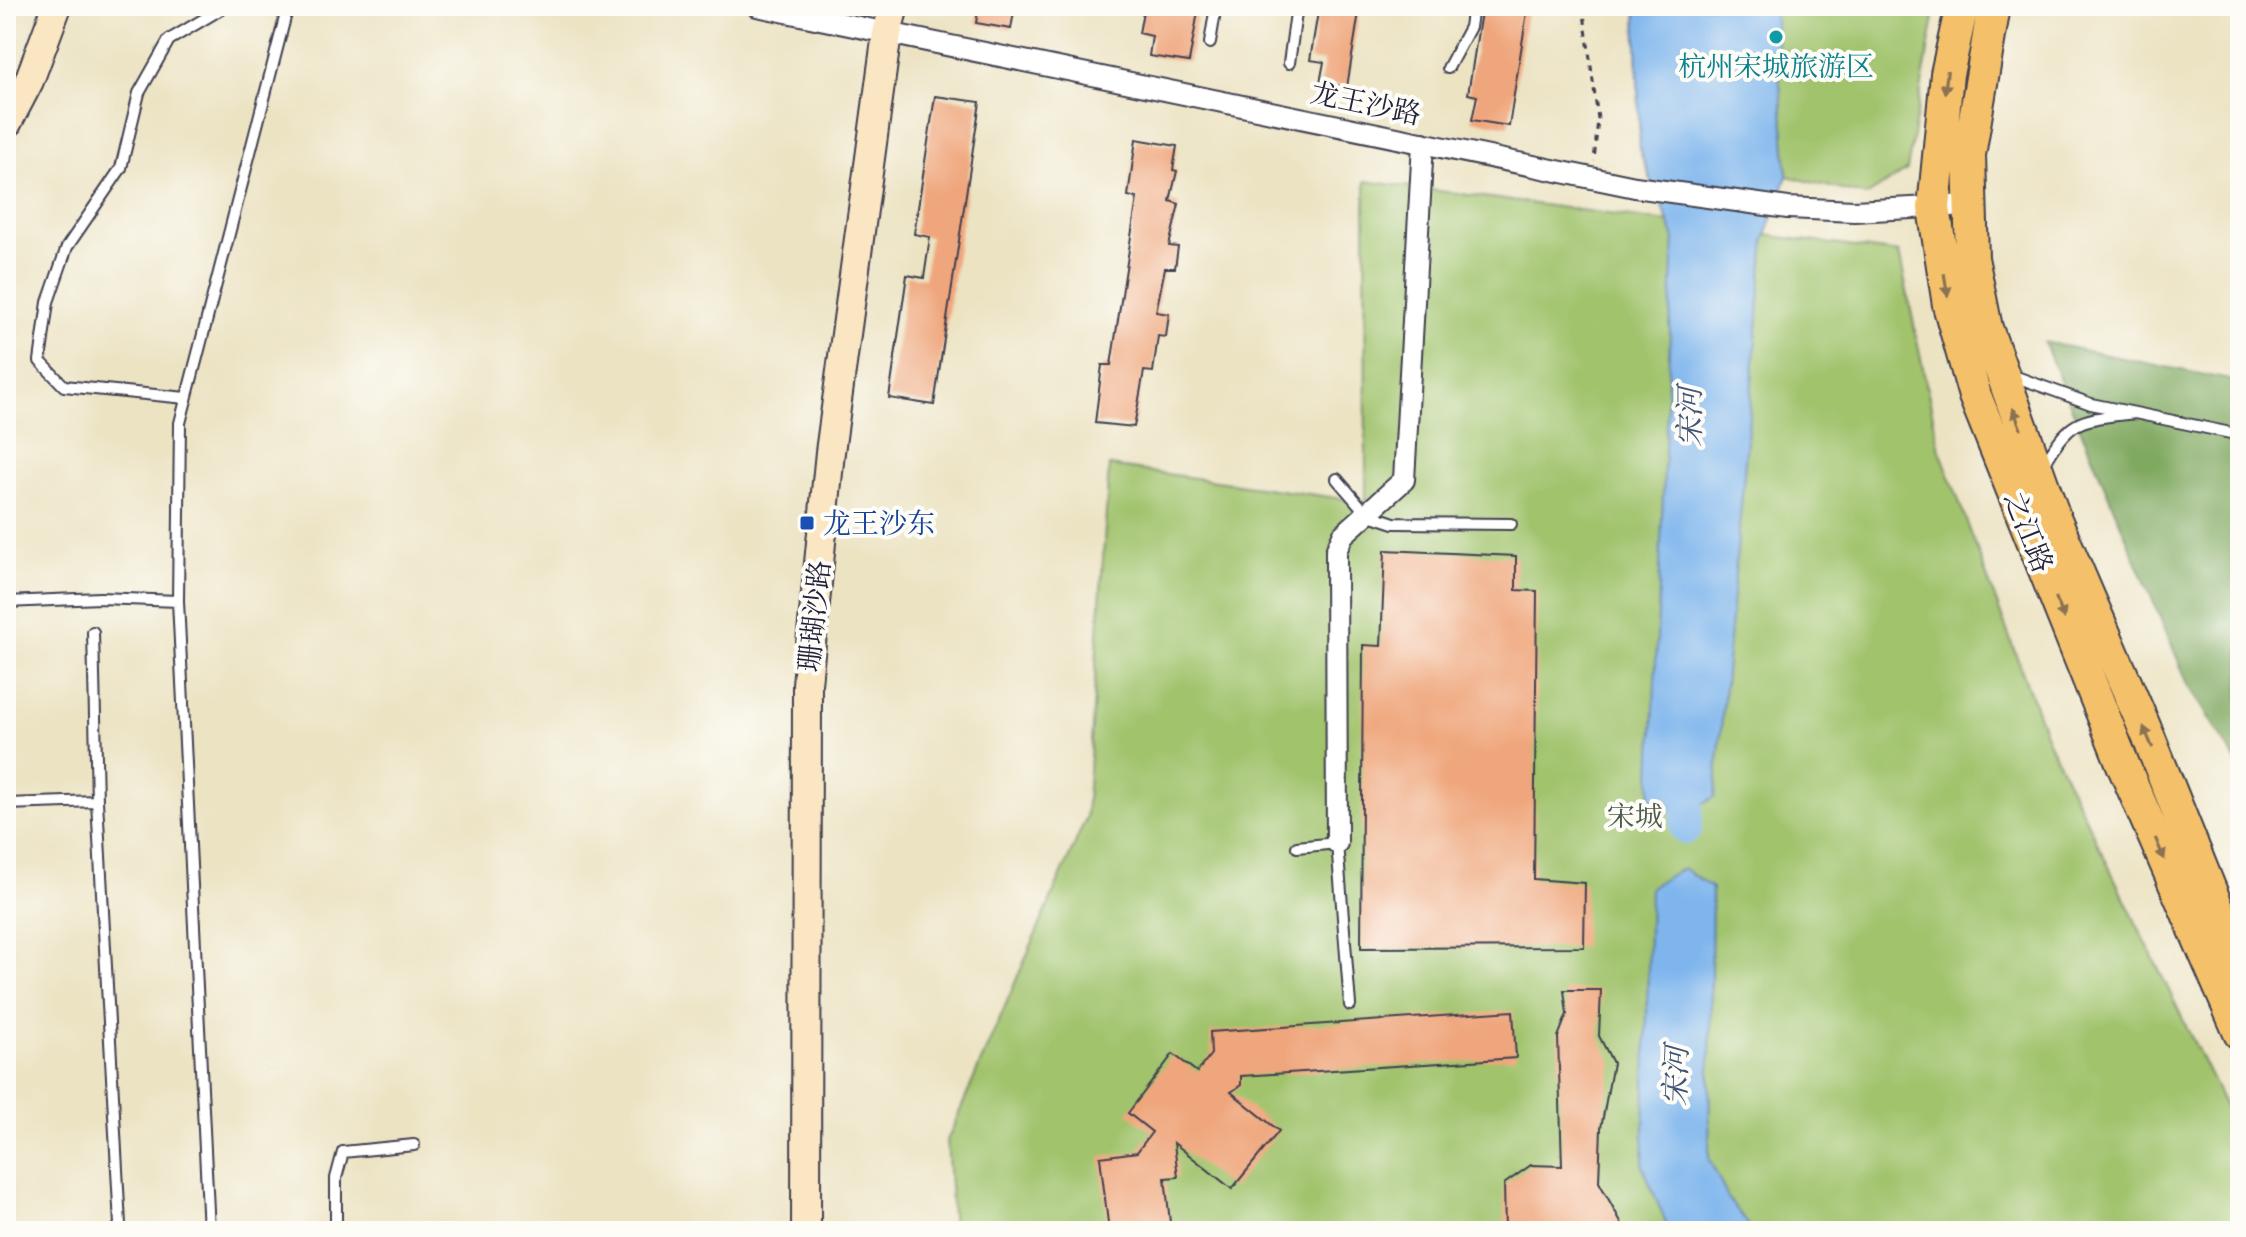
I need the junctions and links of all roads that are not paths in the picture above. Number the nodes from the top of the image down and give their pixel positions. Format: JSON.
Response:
{"nodes":[{"id":1,"x":57,"y":6,"type":"edge"},
{"id":2,"x":226,"y":6,"type":"edge"},
{"id":3,"x":265,"y":6,"type":"edge"},
{"id":4,"x":757,"y":6,"type":"edge"},
{"id":5,"x":894,"y":6,"type":"edge"},
{"id":6,"x":1216,"y":6,"type":"edge"},
{"id":7,"x":1297,"y":6,"type":"edge"},
{"id":8,"x":1473,"y":6,"type":"edge"},
{"id":9,"x":1962,"y":6,"type":"edge"},
{"id":10,"x":1994,"y":6,"type":"edge"},
{"id":11,"x":287,"y":9,"type":"edge"},
{"id":12,"x":887,"y":33,"type":"junction"},
{"id":13,"x":1210,"y":43,"type":"dead end"},
{"id":14,"x":1289,"y":63,"type":"dead end"},
{"id":15,"x":1448,"y":68,"type":"dead end"},
{"id":16,"x":6,"y":125,"type":"edge"},
{"id":17,"x":1423,"y":143,"type":"junction"},
{"id":18,"x":1969,"y":205,"type":"junction"},
{"id":19,"x":1934,"y":208,"type":"junction"},
{"id":20,"x":2000,"y":370,"type":"junction"},
{"id":21,"x":186,"y":398,"type":"junction"},
{"id":22,"x":2135,"y":413,"type":"junction"},
{"id":23,"x":2240,"y":435,"type":"edge"},
{"id":24,"x":2040,"y":478,"type":"junction"},
{"id":25,"x":1337,"y":479,"type":"dead end"},
{"id":26,"x":1367,"y":514,"type":"junction"},
{"id":27,"x":1511,"y":524,"type":"dead end"},
{"id":28,"x":178,"y":601,"type":"junction"},
{"id":29,"x":6,"y":602,"type":"edge"},
{"id":30,"x":93,"y":632,"type":"dead end"},
{"id":31,"x":97,"y":801,"type":"junction"},
{"id":32,"x":6,"y":804,"type":"edge"},
{"id":33,"x":1337,"y":843,"type":"junction"},
{"id":34,"x":1297,"y":847,"type":"dead end"},
{"id":35,"x":2240,"y":965,"type":"edge"},
{"id":36,"x":1350,"y":1005,"type":"dead end"},
{"id":37,"x":2240,"y":1033,"type":"edge"},
{"id":38,"x":414,"y":1145,"type":"dead end"},
{"id":39,"x":116,"y":1231,"type":"edge"},
{"id":40,"x":209,"y":1231,"type":"edge"},
{"id":41,"x":336,"y":1231,"type":"edge"},
{"id":42,"x":806,"y":1231,"type":"edge"}],
"edges":[{"from":1,"to":16,"type":"street"},
{"from":2,"to":21,"type":"lane"},
{"from":3,"to":11,"type":"lane"},
{"from":4,"to":12,"type":"street","name":"龙王沙路"},
{"from":5,"to":12,"type":"street","name":"珊瑚沙路"},
{"from":6,"to":13,"type":"lane"},
{"from":7,"to":14,"type":"lane"},
{"from":8,"to":15,"type":"lane"},
{"from":9,"to":19,"type":"main road","name":"之江路","one_way":true},
{"from":10,"to":18,"type":"main road","name":"之江路"},
{"from":11,"to":21,"type":"lane"},
{"from":12,"to":17,"type":"street","name":"龙王沙路"},
{"from":12,"to":42,"type":"street","name":"珊瑚沙路"},
{"from":17,"to":19,"type":"street","name":"龙王沙路"},
{"from":17,"to":26,"type":"street"},
{"from":18,"to":19,"type":"street","name":"龙王沙路"},
{"from":18,"to":20,"type":"main road","name":"之江路"},
{"from":19,"to":37,"type":"main road","name":"之江路","one_way":true},
{"from":20,"to":22,"type":"lane"},
{"from":24,"to":20,"type":"main road","name":"之江路","one_way":true},
{"from":21,"to":28,"type":"lane"},
{"from":22,"to":23,"type":"lane"},
{"from":22,"to":24,"type":"lane"},
{"from":35,"to":24,"type":"main road","name":"之江路","one_way":true},
{"from":25,"to":26,"type":"lane"},
{"from":26,"to":27,"type":"lane"},
{"from":26,"to":33,"type":"street"},
{"from":28,"to":29,"type":"lane"},
{"from":28,"to":40,"type":"lane"},
{"from":30,"to":31,"type":"lane"},
{"from":31,"to":32,"type":"lane"},
{"from":31,"to":39,"type":"lane"},
{"from":33,"to":34,"type":"lane"},
{"from":33,"to":36,"type":"lane"},
{"from":38,"to":41,"type":"lane"}]}
